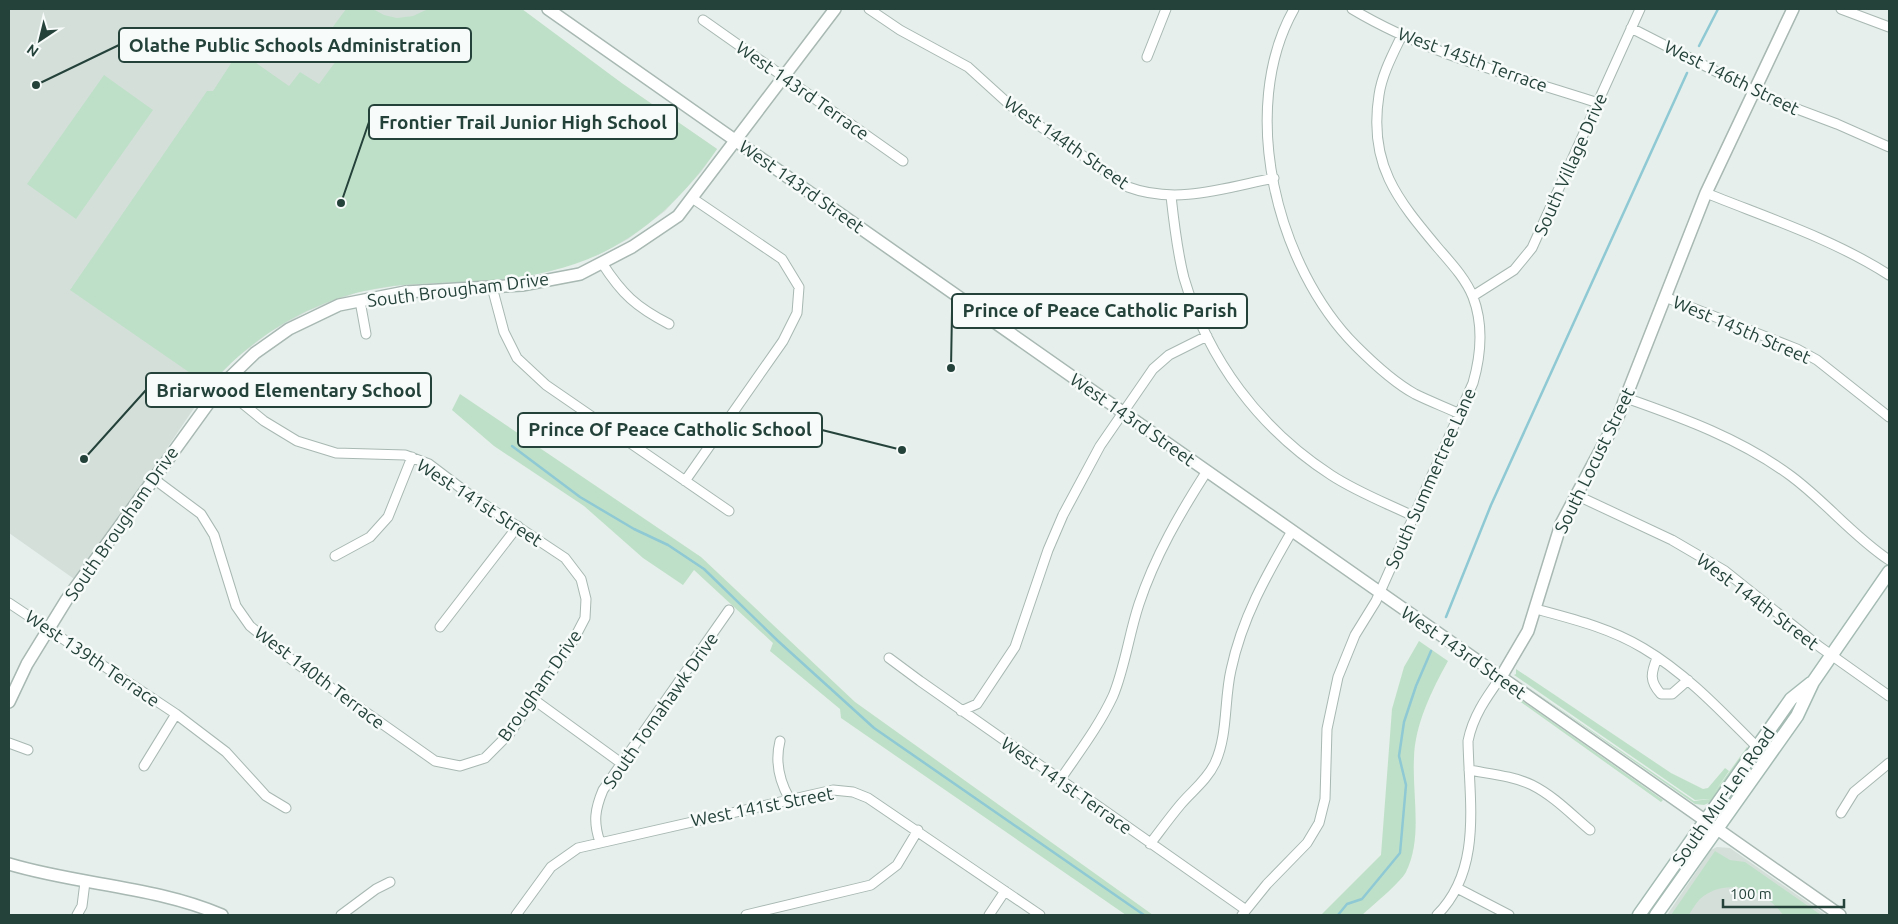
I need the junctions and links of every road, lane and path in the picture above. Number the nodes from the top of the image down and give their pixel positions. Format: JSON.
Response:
{"nodes":[{"id":1,"x":548,"y":9,"type":"edge"},
{"id":2,"x":835,"y":9,"type":"edge"},
{"id":3,"x":869,"y":9,"type":"edge"},
{"id":4,"x":1166,"y":9,"type":"edge"},
{"id":5,"x":1294,"y":9,"type":"edge"},
{"id":6,"x":1352,"y":9,"type":"edge"},
{"id":7,"x":1640,"y":9,"type":"edge"},
{"id":8,"x":1794,"y":9,"type":"edge"},
{"id":9,"x":1841,"y":9,"type":"edge"},
{"id":10,"x":703,"y":20,"type":"dead end"},
{"id":11,"x":1889,"y":27,"type":"edge"},
{"id":12,"x":1632,"y":28,"type":"junction"},
{"id":13,"x":1402,"y":35,"type":"junction"},
{"id":14,"x":1147,"y":57,"type":"dead end"},
{"id":15,"x":783,"y":76,"type":"junction"},
{"id":16,"x":1754,"y":91,"type":"junction"},
{"id":17,"x":1598,"y":103,"type":"junction"},
{"id":18,"x":736,"y":140,"type":"junction"},
{"id":19,"x":1889,"y":147,"type":"edge"},
{"id":20,"x":903,"y":161,"type":"dead end"},
{"id":21,"x":1274,"y":178,"type":"junction"},
{"id":22,"x":1706,"y":193,"type":"junction"},
{"id":23,"x":1171,"y":196,"type":"junction"},
{"id":24,"x":692,"y":198,"type":"junction"},
{"id":25,"x":602,"y":263,"type":"junction"},
{"id":26,"x":1889,"y":275,"type":"edge"},
{"id":27,"x":492,"y":287,"type":"junction"},
{"id":28,"x":1473,"y":296,"type":"junction"},
{"id":29,"x":1665,"y":297,"type":"junction"},
{"id":30,"x":360,"y":301,"type":"junction"},
{"id":31,"x":669,"y":324,"type":"dead end"},
{"id":32,"x":366,"y":334,"type":"dead end"},
{"id":33,"x":1207,"y":336,"type":"junction"},
{"id":34,"x":221,"y":386,"type":"junction"},
{"id":35,"x":1626,"y":398,"type":"junction"},
{"id":36,"x":1122,"y":412,"type":"junction"},
{"id":37,"x":1460,"y":414,"type":"junction"},
{"id":38,"x":1889,"y":417,"type":"edge"},
{"id":39,"x":412,"y":458,"type":"junction"},
{"id":40,"x":1207,"y":471,"type":"junction"},
{"id":41,"x":154,"y":479,"type":"junction"},
{"id":42,"x":685,"y":481,"type":"junction"},
{"id":43,"x":1576,"y":495,"type":"junction"},
{"id":44,"x":729,"y":511,"type":"dead end"},
{"id":45,"x":1413,"y":516,"type":"junction"},
{"id":46,"x":518,"y":526,"type":"junction"},
{"id":47,"x":1292,"y":531,"type":"junction"},
{"id":48,"x":335,"y":556,"type":"dead end"},
{"id":49,"x":1889,"y":560,"type":"edge"},
{"id":50,"x":572,"y":566,"type":"joint"},
{"id":51,"x":1889,"y":572,"type":"edge"},
{"id":52,"x":1379,"y":592,"type":"junction"},
{"id":53,"x":9,"y":603,"type":"edge"},
{"id":54,"x":1536,"y":609,"type":"junction"},
{"id":55,"x":729,"y":610,"type":"dead end"},
{"id":56,"x":440,"y":627,"type":"dead end"},
{"id":57,"x":49,"y":629,"type":"junction"},
{"id":58,"x":1831,"y":655,"type":"junction"},
{"id":59,"x":889,"y":658,"type":"dead end"},
{"id":60,"x":1657,"y":658,"type":"junction"},
{"id":61,"x":1501,"y":677,"type":"junction"},
{"id":62,"x":1688,"y":680,"type":"junction"},
{"id":63,"x":1813,"y":682,"type":"junction"},
{"id":64,"x":1889,"y":696,"type":"edge"},
{"id":65,"x":533,"y":699,"type":"junction"},
{"id":66,"x":9,"y":702,"type":"edge"},
{"id":67,"x":961,"y":711,"type":"junction"},
{"id":68,"x":176,"y":714,"type":"junction"},
{"id":69,"x":780,"y":741,"type":"dead end"},
{"id":70,"x":9,"y":744,"type":"edge"},
{"id":71,"x":415,"y":747,"type":"joint"},
{"id":72,"x":1758,"y":748,"type":"junction"},
{"id":73,"x":28,"y":750,"type":"dead end"},
{"id":74,"x":621,"y":763,"type":"junction"},
{"id":75,"x":1889,"y":763,"type":"edge"},
{"id":76,"x":144,"y":766,"type":"dead end"},
{"id":77,"x":1468,"y":770,"type":"junction"},
{"id":78,"x":1060,"y":780,"type":"junction"},
{"id":79,"x":789,"y":798,"type":"junction"},
{"id":80,"x":286,"y":808,"type":"dead end"},
{"id":81,"x":1841,"y":813,"type":"dead end"},
{"id":82,"x":1705,"y":821,"type":"junction"},
{"id":83,"x":918,"y":830,"type":"junction"},
{"id":84,"x":1590,"y":830,"type":"dead end"},
{"id":85,"x":1717,"y":830,"type":"junction"},
{"id":86,"x":600,"y":842,"type":"junction"},
{"id":87,"x":1150,"y":844,"type":"junction"},
{"id":88,"x":9,"y":864,"type":"edge"},
{"id":89,"x":85,"y":882,"type":"junction"},
{"id":90,"x":390,"y":882,"type":"dead end"},
{"id":91,"x":1457,"y":888,"type":"junction"},
{"id":92,"x":1005,"y":891,"type":"junction"},
{"id":93,"x":1244,"y":913,"type":"edge"},
{"id":94,"x":77,"y":915,"type":"edge"},
{"id":95,"x":222,"y":915,"type":"edge"},
{"id":96,"x":341,"y":915,"type":"edge"},
{"id":97,"x":516,"y":915,"type":"edge"},
{"id":98,"x":746,"y":915,"type":"edge"},
{"id":99,"x":989,"y":915,"type":"edge"},
{"id":100,"x":1040,"y":915,"type":"edge"},
{"id":101,"x":1438,"y":915,"type":"edge"},
{"id":102,"x":1509,"y":915,"type":"edge"},
{"id":103,"x":1639,"y":915,"type":"edge"},
{"id":104,"x":1656,"y":915,"type":"edge"},
{"id":105,"x":1840,"y":915,"type":"edge"}],
"edges":[{"from":1,"to":18,"type":"street","name":"West 143rd Street"},
{"from":2,"to":15,"type":"street","name":"South Brougham Drive"},
{"from":3,"to":23,"type":"street","name":"West 144th Street"},
{"from":4,"to":14,"type":"street"},
{"from":5,"to":21,"type":"street"},
{"from":6,"to":13,"type":"street","name":"West 145th Terrace"},
{"from":7,"to":12,"type":"street","name":"South Village Drive"},
{"from":8,"to":16,"type":"street","name":"South Locust Street"},
{"from":9,"to":11,"type":"street"},
{"from":10,"to":15,"type":"street","name":"West 143rd Terrace"},
{"from":12,"to":16,"type":"street","name":"West 146th Street"},
{"from":12,"to":17,"type":"street","name":"South Village Drive"},
{"from":13,"to":17,"type":"street","name":"West 145th Terrace"},
{"from":13,"to":28,"type":"street","name":"South Summertree Lane"},
{"from":15,"to":18,"type":"street","name":"South Brougham Drive"},
{"from":15,"to":20,"type":"street","name":"West 143rd Terrace"},
{"from":16,"to":19,"type":"street","name":"West 146th Street"},
{"from":16,"to":22,"type":"street","name":"South Locust Street"},
{"from":17,"to":28,"type":"street","name":"South Village Drive"},
{"from":18,"to":24,"type":"street","name":"South Brougham Drive"},
{"from":18,"to":36,"type":"street","name":"West 143rd Street"},
{"from":21,"to":23,"type":"street","name":"West 144th Street"},
{"from":21,"to":37,"type":"street"},
{"from":22,"to":26,"type":"street"},
{"from":22,"to":29,"type":"street","name":"South Locust Street"},
{"from":23,"to":33,"type":"street"},
{"from":24,"to":25,"type":"street","name":"South Brougham Drive"},
{"from":24,"to":42,"type":"street"},
{"from":25,"to":27,"type":"street","name":"South Brougham Drive"},
{"from":25,"to":31,"type":"street"},
{"from":27,"to":30,"type":"street","name":"South Brougham Drive"},
{"from":27,"to":42,"type":"street"},
{"from":28,"to":37,"type":"street","name":"South Summertree Lane"},
{"from":29,"to":35,"type":"street","name":"South Locust Street"},
{"from":29,"to":38,"type":"street","name":"West 145th Street"},
{"from":30,"to":32,"type":"street"},
{"from":30,"to":34,"type":"street","name":"South Brougham Drive"},
{"from":33,"to":36,"type":"street"},
{"from":33,"to":45,"type":"street"},
{"from":34,"to":39,"type":"street","name":"West 141st Street"},
{"from":34,"to":41,"type":"street","name":"South Brougham Drive"},
{"from":35,"to":43,"type":"street","name":"South Locust Street"},
{"from":35,"to":49,"type":"street"},
{"from":36,"to":40,"type":"street","name":"West 143rd Street"},
{"from":36,"to":67,"type":"street"},
{"from":37,"to":45,"type":"street","name":"South Summertree Lane"},
{"from":39,"to":46,"type":"street","name":"West 141st Street"},
{"from":39,"to":48,"type":"street"},
{"from":40,"to":47,"type":"street","name":"West 143rd Street"},
{"from":40,"to":78,"type":"street"},
{"from":41,"to":57,"type":"street","name":"South Brougham Drive"},
{"from":41,"to":71,"type":"street","name":"West 140th Terrace"},
{"from":42,"to":44,"type":"street"},
{"from":43,"to":54,"type":"street","name":"South Locust Street"},
{"from":43,"to":58,"type":"street","name":"West 144th Street"},
{"from":45,"to":52,"type":"street","name":"South Summertree Lane"},
{"from":46,"to":50,"type":"street","name":"West 141st Street"},
{"from":46,"to":56,"type":"street"},
{"from":47,"to":52,"type":"street","name":"West 143rd Street"},
{"from":47,"to":87,"type":"street"},
{"from":50,"to":65,"type":"street","name":"Brougham Drive"},
{"from":51,"to":58,"type":"main road","name":"South Mur-Len Road"},
{"from":52,"to":61,"type":"street","name":"West 143rd Street"},
{"from":52,"to":93,"type":"street","name":"South Summertree Lane"},
{"from":53,"to":57,"type":"street","name":"West 139th Terrace"},
{"from":54,"to":60,"type":"street"},
{"from":54,"to":61,"type":"street","name":"South Locust Street"},
{"from":55,"to":74,"type":"street","name":"South Tomahawk Drive"},
{"from":57,"to":66,"type":"street","name":"South Brougham Drive"},
{"from":57,"to":68,"type":"street","name":"West 139th Terrace"},
{"from":58,"to":63,"type":"main road","name":"South Mur-Len Road"},
{"from":58,"to":64,"type":"street","name":"West 144th Street"},
{"from":59,"to":67,"type":"street","name":"West 141st Terrace"},
{"from":60,"to":62,"type":"street"},
{"from":60,"to":62,"type":"street"},
{"from":61,"to":77,"type":"street","name":"South Locust Street"},
{"from":61,"to":82,"type":"street","name":"West 143rd Street"},
{"from":62,"to":72,"type":"street"},
{"from":63,"to":72,"type":"main road","name":"South Mur-Len Road"},
{"from":63,"to":85,"type":"main road","name":"South Mur-Len Road"},
{"from":65,"to":71,"type":"street","name":"Brougham Drive"},
{"from":65,"to":74,"type":"street"},
{"from":67,"to":78,"type":"street","name":"West 141st Terrace"},
{"from":68,"to":76,"type":"street","name":"West 139th Terrace"},
{"from":68,"to":80,"type":"street","name":"West 139th Terrace"},
{"from":69,"to":79,"type":"street"},
{"from":70,"to":73,"type":"street"},
{"from":72,"to":82,"type":"main road","name":"South Mur-Len Road"},
{"from":74,"to":86,"type":"street","name":"South Tomahawk Drive"},
{"from":75,"to":81,"type":"street"},
{"from":77,"to":84,"type":"street"},
{"from":77,"to":91,"type":"street","name":"South Locust Street"},
{"from":78,"to":87,"type":"street","name":"West 141st Terrace"},
{"from":79,"to":83,"type":"street","name":"West 141st Street"},
{"from":79,"to":86,"type":"street","name":"West 141st Street"},
{"from":82,"to":85,"type":"street","name":"West 143rd Street"},
{"from":82,"to":103,"type":"main road","name":"South Mur-Len Road"},
{"from":83,"to":92,"type":"street","name":"West 141st Street"},
{"from":83,"to":98,"type":"street"},
{"from":85,"to":104,"type":"main road","name":"South Mur-Len Road"},
{"from":85,"to":105,"type":"street","name":"West 143rd Street"},
{"from":86,"to":97,"type":"street","name":"West 141st Street"},
{"from":87,"to":93,"type":"street","name":"West 141st Terrace"},
{"from":88,"to":89,"type":"street"},
{"from":89,"to":94,"type":"street"},
{"from":89,"to":95,"type":"street"},
{"from":90,"to":96,"type":"street"},
{"from":91,"to":101,"type":"street","name":"South Locust Street"},
{"from":91,"to":102,"type":"street"},
{"from":92,"to":99,"type":"street"},
{"from":92,"to":100,"type":"street","name":"West 141st Street"}]}
